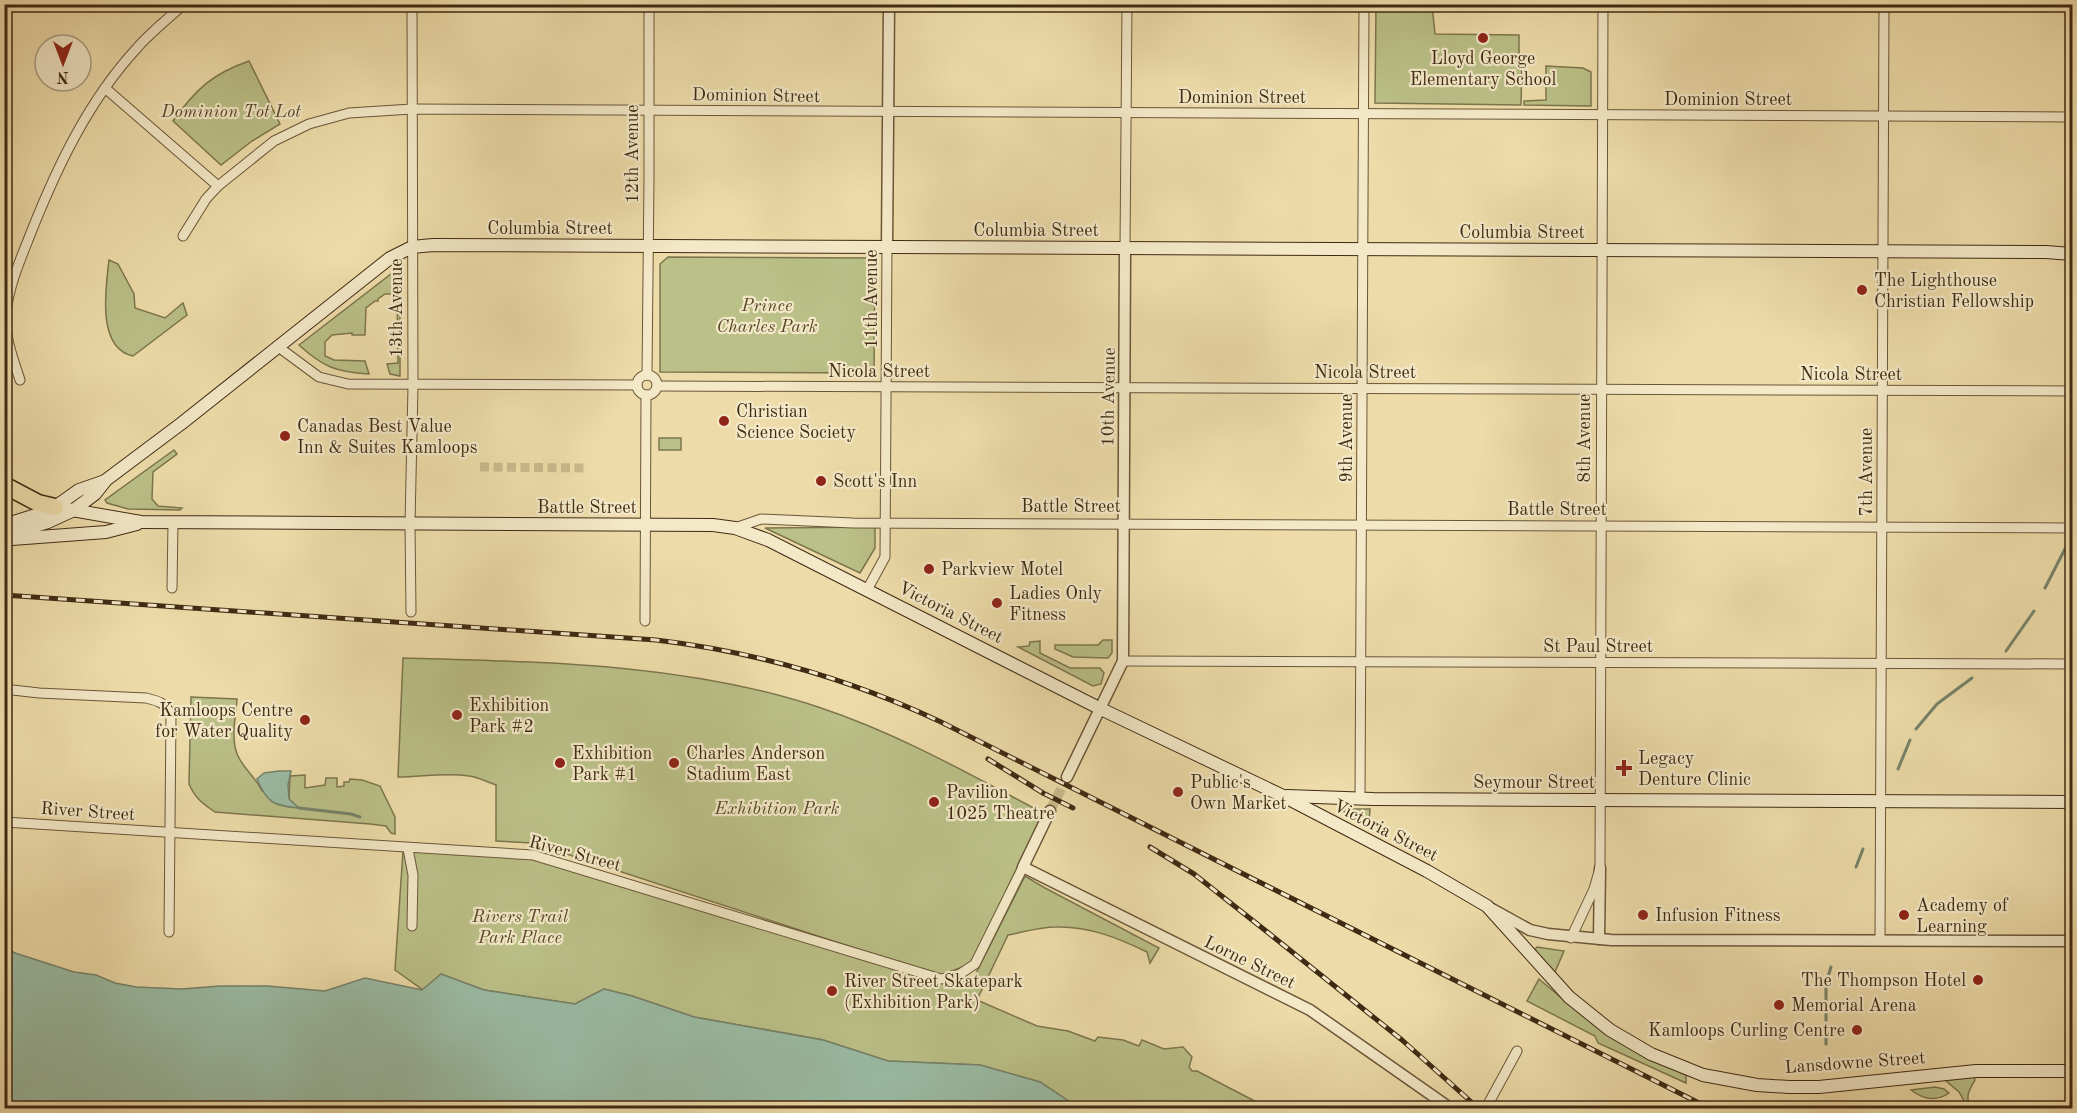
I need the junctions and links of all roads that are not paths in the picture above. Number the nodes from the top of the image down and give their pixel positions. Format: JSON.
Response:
{"nodes":[{"id":1,"x":184,"y":4,"type":"edge"},
{"id":2,"x":412,"y":4,"type":"edge"},
{"id":3,"x":649,"y":4,"type":"edge"},
{"id":4,"x":889,"y":4,"type":"edge"},
{"id":5,"x":1126,"y":4,"type":"edge"},
{"id":6,"x":1364,"y":4,"type":"edge"},
{"id":7,"x":1603,"y":4,"type":"edge"},
{"id":8,"x":1884,"y":4,"type":"edge"},
{"id":9,"x":105,"y":88,"type":"junction"},
{"id":10,"x":412,"y":109,"type":"junction"},
{"id":11,"x":648,"y":110,"type":"junction"},
{"id":12,"x":1126,"y":112,"type":"junction"},
{"id":13,"x":889,"y":113,"type":"junction"},
{"id":14,"x":1364,"y":114,"type":"junction"},
{"id":15,"x":1603,"y":116,"type":"junction"},
{"id":16,"x":1884,"y":116,"type":"junction"},
{"id":17,"x":2073,"y":117,"type":"edge"},
{"id":18,"x":218,"y":186,"type":"junction"},
{"id":19,"x":183,"y":236,"type":"dead end"},
{"id":20,"x":647,"y":246,"type":"junction"},
{"id":21,"x":887,"y":247,"type":"junction"},
{"id":22,"x":412,"y":248,"type":"junction"},
{"id":23,"x":1125,"y":248,"type":"junction"},
{"id":24,"x":2073,"y":248,"type":"edge"},
{"id":25,"x":1363,"y":250,"type":"junction"},
{"id":26,"x":1602,"y":250,"type":"junction"},
{"id":27,"x":1882,"y":251,"type":"junction"},
{"id":28,"x":2046,"y":252,"type":"junction"},
{"id":29,"x":2073,"y":254,"type":"edge"},
{"id":30,"x":277,"y":346,"type":"junction"},
{"id":31,"x":647,"y":375,"type":"junction"},
{"id":32,"x":20,"y":380,"type":"dead end"},
{"id":33,"x":637,"y":385,"type":"junction"},
{"id":34,"x":413,"y":386,"type":"junction"},
{"id":35,"x":657,"y":386,"type":"junction"},
{"id":36,"x":886,"y":387,"type":"junction"},
{"id":37,"x":1125,"y":388,"type":"junction"},
{"id":38,"x":1362,"y":389,"type":"junction"},
{"id":39,"x":1601,"y":389,"type":"junction"},
{"id":40,"x":1883,"y":391,"type":"junction"},
{"id":41,"x":2073,"y":391,"type":"edge"},
{"id":42,"x":646,"y":395,"type":"junction"},
{"id":43,"x":106,"y":480,"type":"junction"},
{"id":44,"x":4,"y":485,"type":"edge"},
{"id":45,"x":55,"y":507,"type":"junction"},
{"id":46,"x":72,"y":511,"type":"junction"},
{"id":47,"x":141,"y":522,"type":"junction"},
{"id":48,"x":173,"y":523,"type":"junction"},
{"id":49,"x":884,"y":523,"type":"junction"},
{"id":50,"x":410,"y":524,"type":"junction"},
{"id":51,"x":1124,"y":524,"type":"junction"},
{"id":52,"x":4,"y":525,"type":"edge"},
{"id":53,"x":645,"y":525,"type":"junction"},
{"id":54,"x":1362,"y":525,"type":"junction"},
{"id":55,"x":1600,"y":527,"type":"junction"},
{"id":56,"x":1882,"y":527,"type":"junction"},
{"id":57,"x":735,"y":528,"type":"junction"},
{"id":58,"x":2073,"y":528,"type":"edge"},
{"id":59,"x":4,"y":537,"type":"edge"},
{"id":60,"x":172,"y":588,"type":"dead end"},
{"id":61,"x":867,"y":590,"type":"junction"},
{"id":62,"x":411,"y":612,"type":"dead end"},
{"id":63,"x":645,"y":621,"type":"dead end"},
{"id":64,"x":1123,"y":661,"type":"junction"},
{"id":65,"x":1361,"y":661,"type":"junction"},
{"id":66,"x":1601,"y":662,"type":"junction"},
{"id":67,"x":1881,"y":663,"type":"junction"},
{"id":68,"x":2073,"y":664,"type":"edge"},
{"id":69,"x":4,"y":689,"type":"edge"},
{"id":70,"x":1101,"y":709,"type":"junction"},
{"id":71,"x":1067,"y":777,"type":"tunnel mouth"},
{"id":72,"x":1283,"y":796,"type":"junction"},
{"id":73,"x":1360,"y":799,"type":"junction"},
{"id":74,"x":1601,"y":800,"type":"junction"},
{"id":75,"x":1881,"y":801,"type":"junction"},
{"id":76,"x":2073,"y":802,"type":"edge"},
{"id":77,"x":1050,"y":811,"type":"tunnel mouth"},
{"id":78,"x":4,"y":822,"type":"edge"},
{"id":79,"x":170,"y":832,"type":"junction"},
{"id":80,"x":408,"y":849,"type":"junction"},
{"id":81,"x":1023,"y":867,"type":"junction"},
{"id":82,"x":1600,"y":868,"type":"junction"},
{"id":83,"x":1487,"y":906,"type":"junction"},
{"id":84,"x":412,"y":926,"type":"dead end"},
{"id":85,"x":169,"y":932,"type":"dead end"},
{"id":86,"x":1571,"y":938,"type":"junction"},
{"id":87,"x":1599,"y":939,"type":"junction"},
{"id":88,"x":1880,"y":940,"type":"junction"},
{"id":89,"x":2073,"y":941,"type":"edge"},
{"id":90,"x":1517,"y":1051,"type":"dead end"},
{"id":91,"x":2073,"y":1071,"type":"edge"},
{"id":92,"x":1450,"y":1108,"type":"edge"},
{"id":93,"x":1486,"y":1108,"type":"edge"}],
"edges":[{"from":1,"to":9,"type":"street"},
{"from":2,"to":10,"type":"street","name":"13th Avenue"},
{"from":3,"to":11,"type":"street","name":"12th Avenue"},
{"from":4,"to":13,"type":"street","name":"11th Avenue"},
{"from":5,"to":12,"type":"street","name":"10th Avenue"},
{"from":6,"to":14,"type":"street","name":"9th Avenue"},
{"from":7,"to":15,"type":"street","name":"8th Avenue"},
{"from":8,"to":16,"type":"street","name":"7th Avenue"},
{"from":9,"to":18,"type":"street"},
{"from":9,"to":32,"type":"street"},
{"from":10,"to":11,"type":"street","name":"Dominion Street"},
{"from":10,"to":18,"type":"street","name":"Dominion Street"},
{"from":10,"to":22,"type":"street","name":"13th Avenue"},
{"from":11,"to":13,"type":"street","name":"Dominion Street"},
{"from":11,"to":20,"type":"street","name":"12th Avenue"},
{"from":12,"to":13,"type":"street","name":"Dominion Street"},
{"from":12,"to":14,"type":"street","name":"Dominion Street"},
{"from":12,"to":23,"type":"street","name":"10th Avenue"},
{"from":13,"to":21,"type":"street","name":"11th Avenue"},
{"from":14,"to":15,"type":"street","name":"Dominion Street"},
{"from":14,"to":25,"type":"street","name":"9th Avenue"},
{"from":15,"to":16,"type":"street","name":"Dominion Street"},
{"from":15,"to":26,"type":"street","name":"8th Avenue"},
{"from":16,"to":17,"type":"street","name":"Dominion Street"},
{"from":16,"to":27,"type":"street","name":"7th Avenue"},
{"from":18,"to":19,"type":"street","name":"Dominion Street"},
{"from":20,"to":21,"type":"main road","name":"Columbia Street"},
{"from":20,"to":22,"type":"main road","name":"Columbia Street"},
{"from":20,"to":31,"type":"street","name":"12th Avenue"},
{"from":21,"to":23,"type":"main road","name":"Columbia Street"},
{"from":21,"to":36,"type":"street","name":"11th Avenue"},
{"from":22,"to":30,"type":"main road","name":"Columbia Street"},
{"from":22,"to":34,"type":"street","name":"13th Avenue"},
{"from":23,"to":25,"type":"main road","name":"Columbia Street"},
{"from":23,"to":37,"type":"street","name":"10th Avenue"},
{"from":24,"to":28,"type":"main road","name":"Columbia Street"},
{"from":25,"to":26,"type":"main road","name":"Columbia Street"},
{"from":25,"to":38,"type":"street","name":"9th Avenue"},
{"from":26,"to":27,"type":"main road","name":"Columbia Street"},
{"from":26,"to":39,"type":"street","name":"8th Avenue"},
{"from":27,"to":28,"type":"main road","name":"Columbia Street"},
{"from":27,"to":40,"type":"street","name":"7th Avenue"},
{"from":28,"to":29,"type":"main road","name":"Columbia Street"},
{"from":30,"to":34,"type":"street"},
{"from":30,"to":43,"type":"main road","name":"Columbia Street"},
{"from":31,"to":33,"type":"street"},
{"from":31,"to":35,"type":"street"},
{"from":33,"to":34,"type":"street"},
{"from":33,"to":42,"type":"street"},
{"from":34,"to":50,"type":"street","name":"13th Avenue"},
{"from":35,"to":36,"type":"street","name":"Nicola Street"},
{"from":35,"to":42,"type":"street"},
{"from":36,"to":37,"type":"street","name":"Nicola Street"},
{"from":36,"to":49,"type":"street","name":"11th Avenue"},
{"from":37,"to":38,"type":"street","name":"Nicola Street"},
{"from":37,"to":51,"type":"street","name":"10th Avenue"},
{"from":38,"to":39,"type":"street","name":"Nicola Street"},
{"from":38,"to":54,"type":"street","name":"9th Avenue"},
{"from":39,"to":40,"type":"street","name":"Nicola Street"},
{"from":39,"to":55,"type":"street","name":"8th Avenue"},
{"from":40,"to":41,"type":"street","name":"Nicola Street"},
{"from":40,"to":56,"type":"street","name":"7th Avenue"},
{"from":42,"to":53,"type":"street"},
{"from":43,"to":45,"type":"main road","name":"Columbia Street"},
{"from":43,"to":46,"type":"main road","name":"Columbia Street"},
{"from":44,"to":45,"type":"highway"},
{"from":45,"to":46,"type":"main road","name":"Battle Street"},
{"from":45,"to":52,"type":"main road"},
{"from":46,"to":47,"type":"main road","name":"Battle Street"},
{"from":46,"to":59,"type":"main road"},
{"from":47,"to":48,"type":"main road","name":"Battle Street"},
{"from":47,"to":59,"type":"main road"},
{"from":48,"to":50,"type":"main road","name":"Battle Street"},
{"from":48,"to":60,"type":"street"},
{"from":49,"to":51,"type":"street","name":"Battle Street"},
{"from":49,"to":57,"type":"street","name":"Battle Street"},
{"from":49,"to":61,"type":"street","name":"11th Avenue"},
{"from":50,"to":53,"type":"main road","name":"Battle Street"},
{"from":50,"to":62,"type":"street","name":"13th Avenue"},
{"from":51,"to":54,"type":"street","name":"Battle Street"},
{"from":51,"to":64,"type":"street","name":"10th Avenue"},
{"from":53,"to":57,"type":"main road","name":"Battle Street"},
{"from":53,"to":63,"type":"street"},
{"from":54,"to":55,"type":"street","name":"Battle Street"},
{"from":54,"to":65,"type":"street","name":"9th Avenue"},
{"from":55,"to":56,"type":"street","name":"Battle Street"},
{"from":55,"to":66,"type":"street","name":"8th Avenue"},
{"from":56,"to":58,"type":"street","name":"Battle Street"},
{"from":56,"to":67,"type":"street","name":"7th Avenue"},
{"from":57,"to":61,"type":"main road","name":"Victoria Street"},
{"from":61,"to":70,"type":"main road","name":"Victoria Street"},
{"from":64,"to":65,"type":"street","name":"St Paul Street"},
{"from":64,"to":70,"type":"street","name":"10th Avenue"},
{"from":65,"to":66,"type":"street","name":"St Paul Street"},
{"from":65,"to":73,"type":"street","name":"9th Avenue"},
{"from":66,"to":67,"type":"street","name":"St Paul Street"},
{"from":66,"to":74,"type":"street","name":"8th Avenue"},
{"from":67,"to":68,"type":"street","name":"St Paul Street"},
{"from":67,"to":75,"type":"street","name":"7th Avenue"},
{"from":69,"to":79,"type":"street"},
{"from":70,"to":71,"type":"street","name":"10th Avenue"},
{"from":70,"to":72,"type":"main road","name":"Victoria Street"},
{"from":72,"to":73,"type":"main road","name":"Seymour Street"},
{"from":72,"to":83,"type":"main road","name":"Victoria Street"},
{"from":73,"to":74,"type":"main road","name":"Seymour Street"},
{"from":74,"to":75,"type":"main road","name":"Seymour Street"},
{"from":74,"to":82,"type":"street","name":"8th Avenue"},
{"from":75,"to":76,"type":"main road","name":"Seymour Street"},
{"from":75,"to":88,"type":"street","name":"7th Avenue"},
{"from":77,"to":81,"type":"street"},
{"from":78,"to":79,"type":"street","name":"River Street"},
{"from":79,"to":80,"type":"street","name":"River Street"},
{"from":79,"to":85,"type":"street"},
{"from":80,"to":81,"type":"street","name":"River Street"},
{"from":80,"to":84,"type":"street"},
{"from":81,"to":92,"type":"street","name":"Lorne Street"},
{"from":82,"to":86,"type":"street","name":"8th Avenue"},
{"from":82,"to":87,"type":"street"},
{"from":83,"to":86,"type":"street","name":"Victoria Street"},
{"from":83,"to":91,"type":"main road","name":"Lansdowne Street"},
{"from":86,"to":87,"type":"street","name":"Victoria Street"},
{"from":87,"to":88,"type":"street","name":"Victoria Street"},
{"from":88,"to":89,"type":"street","name":"Victoria Street"},
{"from":90,"to":93,"type":"street"}]}
